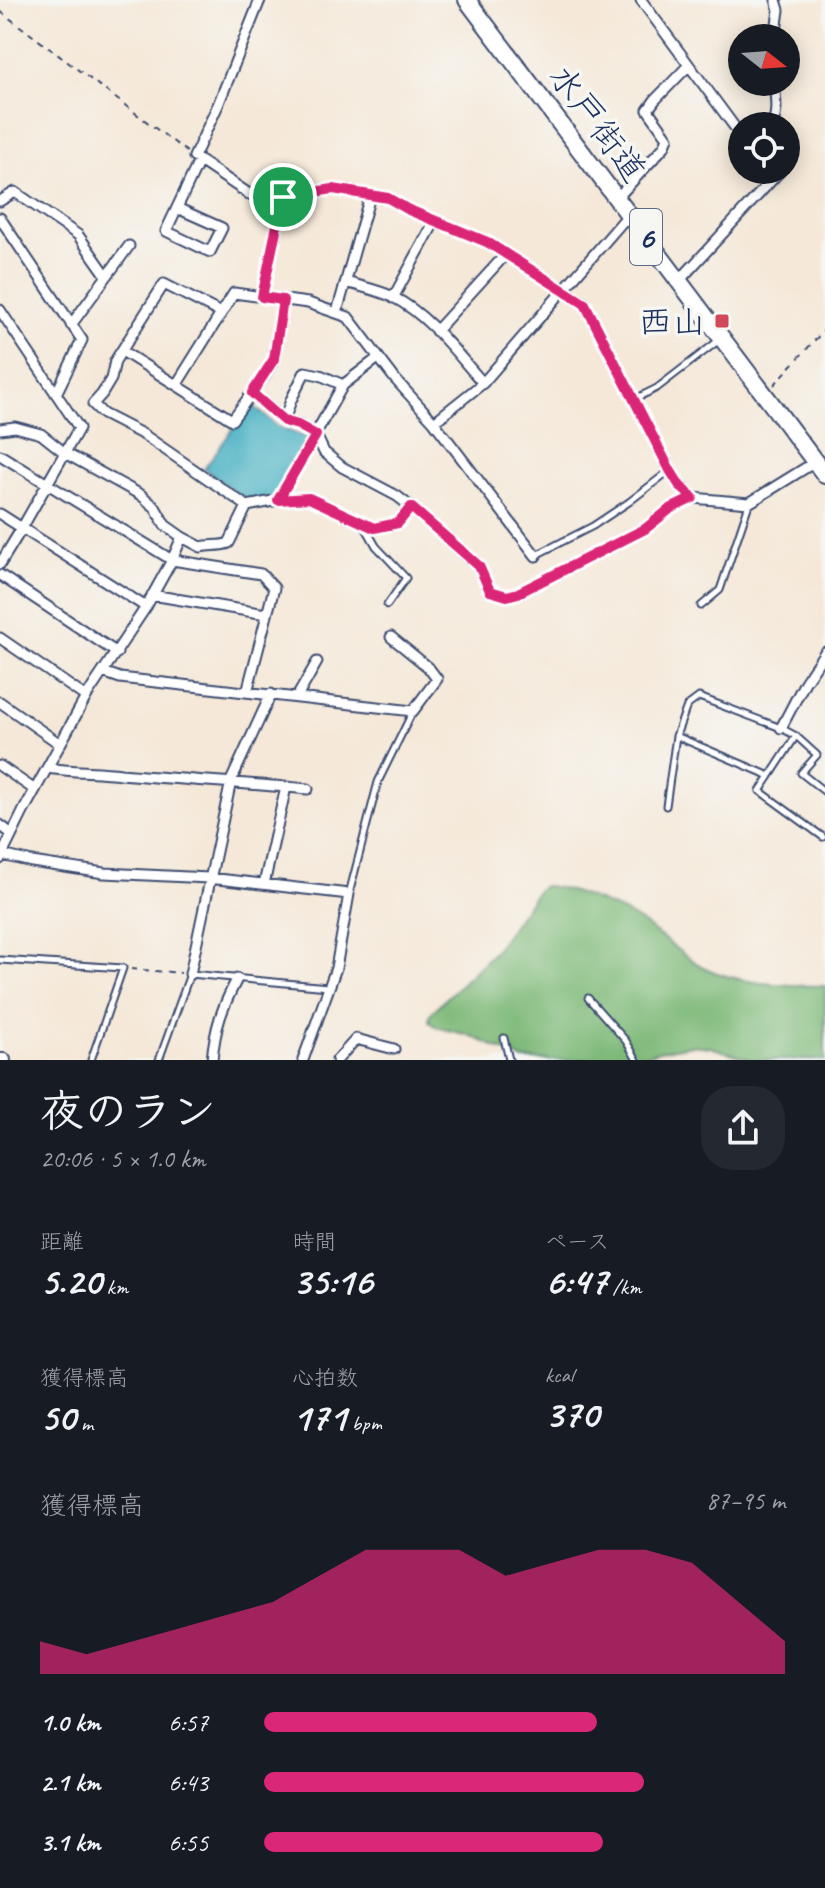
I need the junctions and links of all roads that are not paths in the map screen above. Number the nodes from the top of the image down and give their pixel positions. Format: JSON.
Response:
{"nodes":[{"id":1,"x":260,"y":0,"type":"edge"},
{"id":2,"x":467,"y":0,"type":"edge"},
{"id":3,"x":640,"y":0,"type":"edge"},
{"id":4,"x":776,"y":0,"type":"edge"},
{"id":5,"x":777,"y":24,"type":"edge"},
{"id":6,"x":689,"y":65,"type":"junction"},
{"id":7,"x":728,"y":118,"type":"edge"},
{"id":8,"x":197,"y":159,"type":"junction"},
{"id":9,"x":768,"y":184,"type":"edge"},
{"id":10,"x":370,"y":196,"type":"junction"},
{"id":11,"x":283,"y":197,"type":"junction"},
{"id":12,"x":617,"y":198,"type":"junction"},
{"id":13,"x":0,"y":201,"type":"edge"},
{"id":14,"x":177,"y":208,"type":"junction"},
{"id":15,"x":629,"y":214,"type":"junction"},
{"id":16,"x":0,"y":218,"type":"edge"},
{"id":17,"x":435,"y":221,"type":"junction"},
{"id":18,"x":129,"y":246,"type":"dead end"},
{"id":19,"x":506,"y":254,"type":"junction"},
{"id":20,"x":107,"y":276,"type":"junction"},
{"id":21,"x":679,"y":281,"type":"junction"},
{"id":22,"x":346,"y":282,"type":"junction"},
{"id":23,"x":565,"y":291,"type":"junction"},
{"id":24,"x":262,"y":297,"type":"junction"},
{"id":25,"x":393,"y":298,"type":"junction"},
{"id":26,"x":283,"y":300,"type":"junction"},
{"id":27,"x":0,"y":310,"type":"edge"},
{"id":28,"x":337,"y":312,"type":"junction"},
{"id":29,"x":221,"y":313,"type":"junction"},
{"id":30,"x":71,"y":325,"type":"junction"},
{"id":31,"x":436,"y":331,"type":"junction"},
{"id":32,"x":722,"y":338,"type":"junction"},
{"id":33,"x":122,"y":351,"type":"junction"},
{"id":34,"x":378,"y":358,"type":"junction"},
{"id":35,"x":483,"y":383,"type":"junction"},
{"id":36,"x":177,"y":384,"type":"junction"},
{"id":37,"x":343,"y":385,"type":"junction"},
{"id":38,"x":252,"y":393,"type":"junction"},
{"id":39,"x":56,"y":394,"type":"junction"},
{"id":40,"x":634,"y":400,"type":"junction"},
{"id":41,"x":284,"y":421,"type":"junction"},
{"id":42,"x":434,"y":422,"type":"junction"},
{"id":43,"x":0,"y":429,"type":"edge"},
{"id":44,"x":316,"y":435,"type":"junction"},
{"id":45,"x":65,"y":453,"type":"junction"},
{"id":46,"x":0,"y":455,"type":"edge"},
{"id":47,"x":820,"y":468,"type":"edge"},
{"id":48,"x":670,"y":470,"type":"junction"},
{"id":49,"x":48,"y":484,"type":"junction"},
{"id":50,"x":693,"y":498,"type":"junction"},
{"id":51,"x":278,"y":500,"type":"junction"},
{"id":52,"x":749,"y":503,"type":"junction"},
{"id":53,"x":247,"y":506,"type":"junction"},
{"id":54,"x":411,"y":507,"type":"junction"},
{"id":55,"x":0,"y":514,"type":"edge"},
{"id":56,"x":363,"y":524,"type":"junction"},
{"id":57,"x":22,"y":528,"type":"junction"},
{"id":58,"x":182,"y":537,"type":"junction"},
{"id":59,"x":536,"y":556,"type":"joint"},
{"id":60,"x":172,"y":560,"type":"junction"},
{"id":61,"x":0,"y":564,"type":"edge"},
{"id":62,"x":0,"y":575,"type":"edge"},
{"id":63,"x":152,"y":595,"type":"junction"},
{"id":64,"x":387,"y":605,"type":"dead end"},
{"id":65,"x":701,"y":606,"type":"dead end"},
{"id":66,"x":146,"y":607,"type":"junction"},
{"id":67,"x":266,"y":614,"type":"junction"},
{"id":68,"x":391,"y":637,"type":"dead end"},
{"id":69,"x":0,"y":638,"type":"edge"},
{"id":70,"x":825,"y":652,"type":"edge"},
{"id":71,"x":117,"y":653,"type":"junction"},
{"id":72,"x":317,"y":662,"type":"dead end"},
{"id":73,"x":103,"y":672,"type":"junction"},
{"id":74,"x":247,"y":692,"type":"junction"},
{"id":75,"x":271,"y":694,"type":"junction"},
{"id":76,"x":86,"y":697,"type":"junction"},
{"id":77,"x":297,"y":697,"type":"junction"},
{"id":78,"x":0,"y":702,"type":"edge"},
{"id":79,"x":413,"y":711,"type":"junction"},
{"id":80,"x":781,"y":728,"type":"junction"},
{"id":81,"x":676,"y":736,"type":"junction"},
{"id":82,"x":796,"y":736,"type":"junction"},
{"id":83,"x":60,"y":744,"type":"junction"},
{"id":84,"x":0,"y":766,"type":"edge"},
{"id":85,"x":47,"y":768,"type":"junction"},
{"id":86,"x":770,"y":776,"type":"junction"},
{"id":87,"x":231,"y":781,"type":"junction"},
{"id":88,"x":286,"y":787,"type":"junction"},
{"id":89,"x":308,"y":789,"type":"dead end"},
{"id":90,"x":35,"y":790,"type":"junction"},
{"id":91,"x":825,"y":792,"type":"edge"},
{"id":92,"x":666,"y":806,"type":"dead end"},
{"id":93,"x":0,"y":825,"type":"edge"},
{"id":94,"x":12,"y":834,"type":"junction"},
{"id":95,"x":823,"y":837,"type":"dead end"},
{"id":96,"x":1,"y":857,"type":"edge"},
{"id":97,"x":209,"y":878,"type":"junction"},
{"id":98,"x":264,"y":884,"type":"junction"},
{"id":99,"x":349,"y":894,"type":"junction"},
{"id":100,"x":0,"y":960,"type":"edge"},
{"id":101,"x":190,"y":974,"type":"junction"},
{"id":102,"x":237,"y":979,"type":"junction"},
{"id":103,"x":329,"y":988,"type":"junction"},
{"id":104,"x":588,"y":998,"type":"dead end"},
{"id":105,"x":504,"y":1038,"type":"dead end"},
{"id":106,"x":394,"y":1049,"type":"dead end"},
{"id":107,"x":91,"y":1060,"type":"edge"},
{"id":108,"x":159,"y":1060,"type":"edge"},
{"id":109,"x":212,"y":1060,"type":"edge"},
{"id":110,"x":303,"y":1060,"type":"edge"},
{"id":111,"x":337,"y":1060,"type":"edge"},
{"id":112,"x":509,"y":1060,"type":"edge"},
{"id":113,"x":637,"y":1060,"type":"edge"}],
"edges":[{"from":1,"to":8,"type":"street"},
{"from":2,"to":12,"type":"highway","name":"水戸街道","number":"6"},
{"from":3,"to":6,"type":"street"},
{"from":4,"to":5,"type":"street"},
{"from":6,"to":7,"type":"street"},
{"from":6,"to":12,"type":"street"},
{"from":8,"to":11,"type":"street"},
{"from":8,"to":14,"type":"street"},
{"from":9,"to":21,"type":"street"},
{"from":10,"to":11,"type":"street"},
{"from":10,"to":17,"type":"street"},
{"from":10,"to":22,"type":"street"},
{"from":11,"to":24,"type":"street"},
{"from":12,"to":15,"type":"highway","name":"水戸街道","number":"6"},
{"from":13,"to":20,"type":"street"},
{"from":14,"to":14,"type":"street"},
{"from":15,"to":21,"type":"highway","name":"水戸街道","number":"6"},
{"from":15,"to":23,"type":"street"},
{"from":16,"to":30,"type":"street"},
{"from":17,"to":19,"type":"street"},
{"from":17,"to":25,"type":"street"},
{"from":18,"to":20,"type":"street"},
{"from":19,"to":23,"type":"street"},
{"from":19,"to":31,"type":"street"},
{"from":20,"to":30,"type":"street"},
{"from":21,"to":32,"type":"highway","name":"水戸街道","number":"6"},
{"from":22,"to":25,"type":"street"},
{"from":22,"to":28,"type":"street"},
{"from":23,"to":35,"type":"street"},
{"from":23,"to":40,"type":"street"},
{"from":24,"to":26,"type":"street"},
{"from":24,"to":29,"type":"street"},
{"from":25,"to":31,"type":"street"},
{"from":26,"to":28,"type":"street"},
{"from":26,"to":38,"type":"street"},
{"from":27,"to":39,"type":"street"},
{"from":28,"to":34,"type":"street"},
{"from":29,"to":33,"type":"street"},
{"from":29,"to":36,"type":"street"},
{"from":30,"to":39,"type":"street"},
{"from":31,"to":35,"type":"street"},
{"from":32,"to":40,"type":"lane"},
{"from":32,"to":47,"type":"highway","name":"水戸街道","number":"6"},
{"from":33,"to":36,"type":"street"},
{"from":33,"to":53,"type":"street"},
{"from":34,"to":37,"type":"street"},
{"from":34,"to":42,"type":"street"},
{"from":35,"to":42,"type":"street"},
{"from":36,"to":38,"type":"street"},
{"from":37,"to":41,"type":"street"},
{"from":37,"to":44,"type":"street"},
{"from":38,"to":41,"type":"street"},
{"from":39,"to":45,"type":"street"},
{"from":40,"to":48,"type":"street"},
{"from":41,"to":44,"type":"street"},
{"from":42,"to":59,"type":"street"},
{"from":43,"to":45,"type":"street"},
{"from":44,"to":51,"type":"street"},
{"from":44,"to":54,"type":"street"},
{"from":45,"to":49,"type":"street"},
{"from":45,"to":58,"type":"street"},
{"from":46,"to":49,"type":"street"},
{"from":47,"to":52,"type":"street"},
{"from":48,"to":50,"type":"street"},
{"from":48,"to":59,"type":"lane"},
{"from":49,"to":57,"type":"street"},
{"from":49,"to":60,"type":"street"},
{"from":50,"to":52,"type":"street"},
{"from":50,"to":54,"type":"street"},
{"from":51,"to":53,"type":"street"},
{"from":51,"to":56,"type":"street"},
{"from":52,"to":65,"type":"lane"},
{"from":53,"to":58,"type":"street"},
{"from":54,"to":56,"type":"street"},
{"from":55,"to":57,"type":"street"},
{"from":56,"to":64,"type":"lane"},
{"from":57,"to":61,"type":"street"},
{"from":57,"to":66,"type":"street"},
{"from":58,"to":60,"type":"street"},
{"from":60,"to":63,"type":"street"},
{"from":60,"to":67,"type":"street"},
{"from":62,"to":71,"type":"street"},
{"from":63,"to":66,"type":"street"},
{"from":63,"to":67,"type":"street"},
{"from":66,"to":71,"type":"street"},
{"from":67,"to":74,"type":"street"},
{"from":68,"to":79,"type":"street"},
{"from":69,"to":76,"type":"street"},
{"from":70,"to":80,"type":"street"},
{"from":71,"to":73,"type":"street"},
{"from":72,"to":77,"type":"street"},
{"from":73,"to":74,"type":"street"},
{"from":73,"to":76,"type":"street"},
{"from":74,"to":75,"type":"street"},
{"from":75,"to":77,"type":"street"},
{"from":75,"to":87,"type":"street"},
{"from":76,"to":83,"type":"street"},
{"from":77,"to":79,"type":"street"},
{"from":78,"to":83,"type":"street"},
{"from":79,"to":99,"type":"lane"},
{"from":80,"to":81,"type":"lane"},
{"from":80,"to":82,"type":"lane"},
{"from":81,"to":86,"type":"lane"},
{"from":81,"to":92,"type":"lane"},
{"from":82,"to":86,"type":"lane"},
{"from":82,"to":91,"type":"lane"},
{"from":83,"to":85,"type":"street"},
{"from":84,"to":90,"type":"street"},
{"from":85,"to":87,"type":"street"},
{"from":85,"to":90,"type":"street"},
{"from":86,"to":95,"type":"lane"},
{"from":87,"to":88,"type":"street"},
{"from":87,"to":97,"type":"street"},
{"from":88,"to":89,"type":"street"},
{"from":88,"to":98,"type":"street"},
{"from":90,"to":94,"type":"street"},
{"from":93,"to":94,"type":"street"},
{"from":94,"to":96,"type":"street"},
{"from":96,"to":97,"type":"street"},
{"from":97,"to":98,"type":"street"},
{"from":97,"to":101,"type":"street"},
{"from":98,"to":99,"type":"street"},
{"from":99,"to":103,"type":"street"},
{"from":100,"to":107,"type":"lane"},
{"from":101,"to":102,"type":"lane"},
{"from":101,"to":108,"type":"lane"},
{"from":102,"to":103,"type":"lane"},
{"from":102,"to":109,"type":"street"},
{"from":103,"to":110,"type":"street"},
{"from":104,"to":113,"type":"lane"},
{"from":105,"to":112,"type":"lane"},
{"from":106,"to":111,"type":"street"}]}
